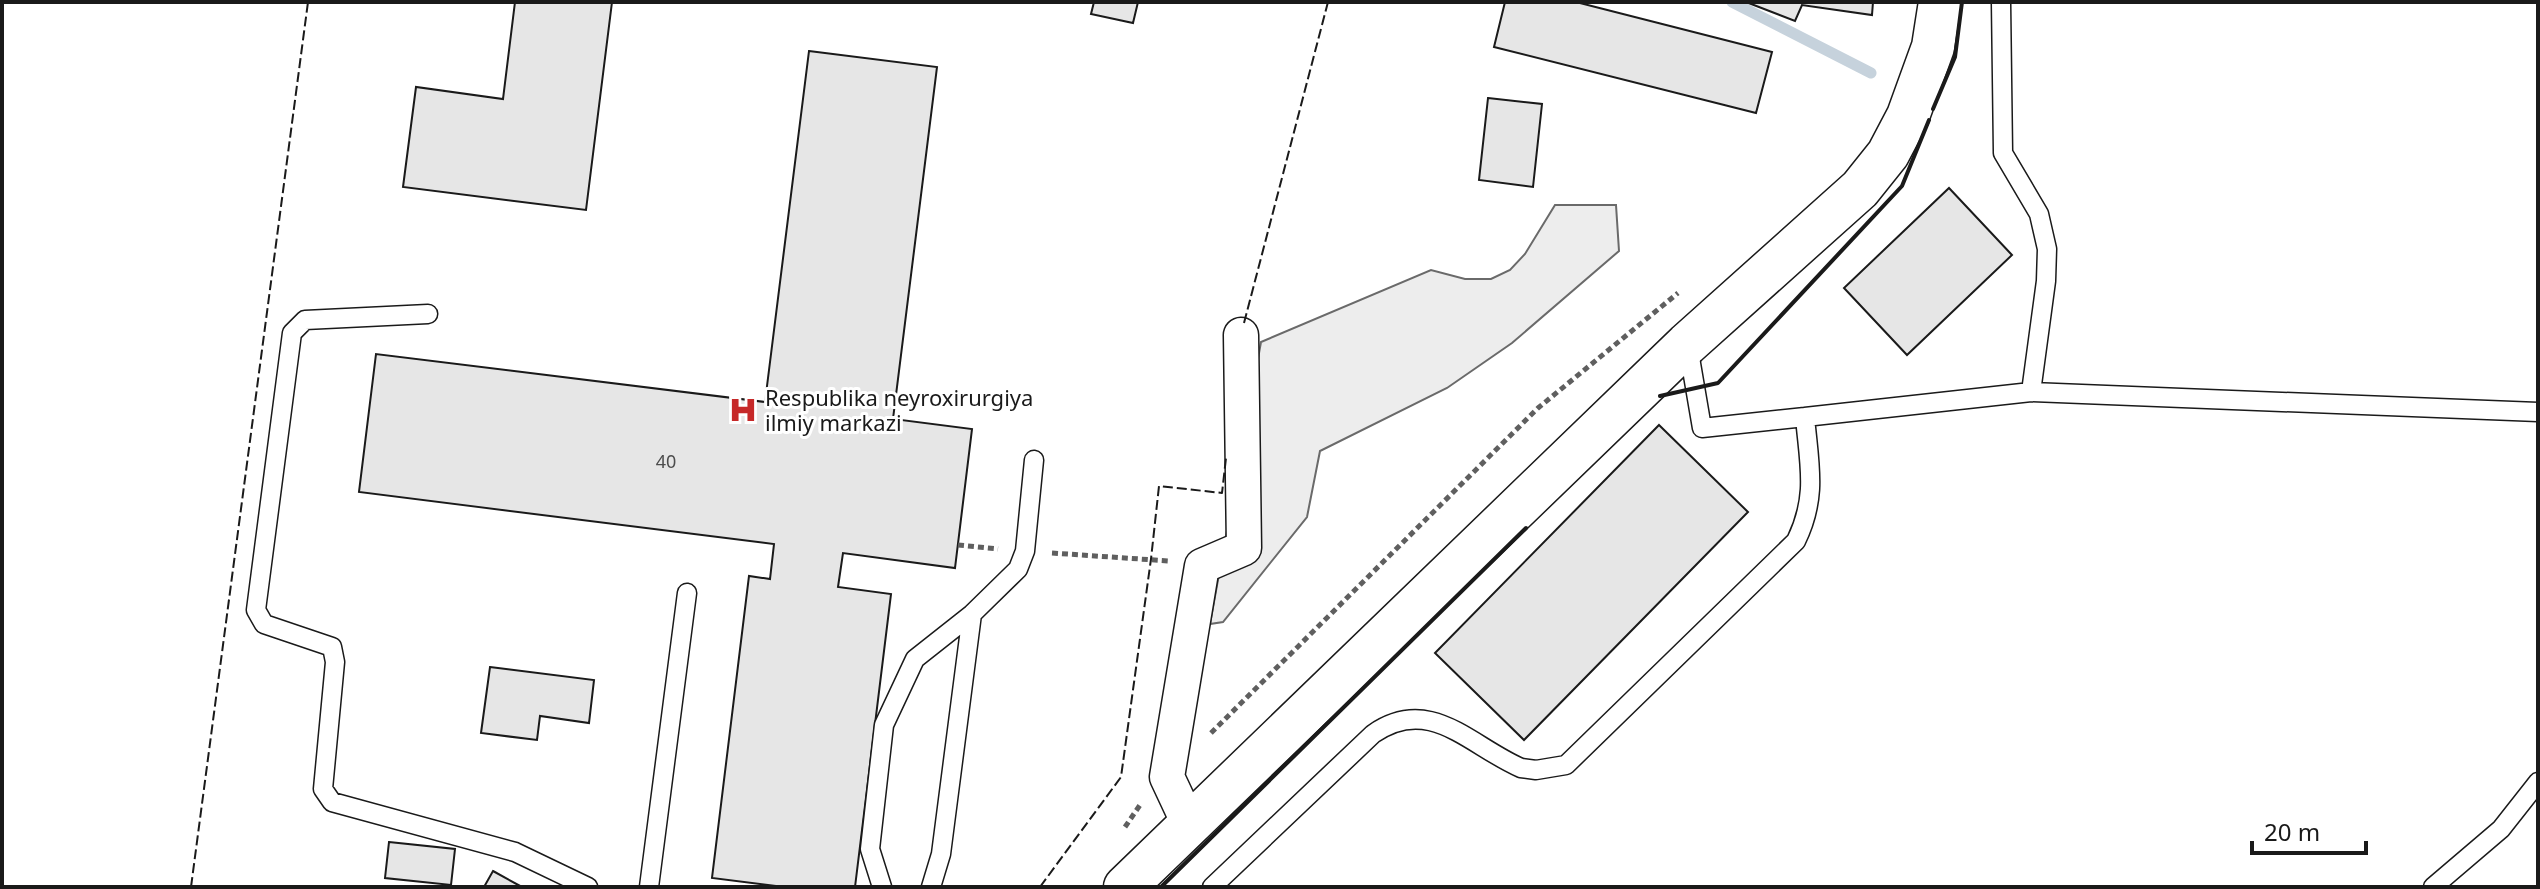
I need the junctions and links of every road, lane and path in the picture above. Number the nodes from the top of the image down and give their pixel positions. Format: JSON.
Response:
{"nodes":[{"id":1,"x":1940,"y":2,"type":"edge"},
{"id":2,"x":2001,"y":2,"type":"edge"},
{"id":3,"x":1683,"y":289,"type":"dead end"},
{"id":4,"x":428,"y":314,"type":"dead end"},
{"id":5,"x":1241,"y":335,"type":"dead end"},
{"id":6,"x":1687,"y":344,"type":"junction"},
{"id":7,"x":2031,"y":392,"type":"junction"},
{"id":8,"x":2538,"y":412,"type":"edge"},
{"id":9,"x":1805,"y":417,"type":"junction"},
{"id":10,"x":1034,"y":460,"type":"dead end"},
{"id":11,"x":958,"y":545,"type":"dead end"},
{"id":12,"x":1025,"y":551,"type":"junction"},
{"id":13,"x":1202,"y":566,"type":"junction"},
{"id":14,"x":687,"y":593,"type":"dead end"},
{"id":15,"x":972,"y":614,"type":"junction"},
{"id":16,"x":1167,"y":777,"type":"junction"},
{"id":17,"x":2538,"y":782,"type":"edge"},
{"id":18,"x":1189,"y":824,"type":"junction"},
{"id":19,"x":1119,"y":835,"type":"dead end"},
{"id":20,"x":588,"y":887,"type":"edge"},
{"id":21,"x":649,"y":887,"type":"edge"},
{"id":22,"x":882,"y":887,"type":"edge"},
{"id":23,"x":931,"y":887,"type":"edge"},
{"id":24,"x":1125,"y":887,"type":"edge"},
{"id":25,"x":1212,"y":887,"type":"edge"},
{"id":26,"x":2433,"y":887,"type":"edge"}],
"edges":[{"from":1,"to":6,"type":"street"},
{"from":2,"to":7,"type":"lane"},
{"from":3,"to":16,"type":"path"},
{"from":4,"to":20,"type":"lane"},
{"from":5,"to":13,"type":"street"},
{"from":6,"to":9,"type":"lane"},
{"from":6,"to":18,"type":"street"},
{"from":7,"to":8,"type":"lane"},
{"from":7,"to":9,"type":"lane"},
{"from":9,"to":25,"type":"lane"},
{"from":10,"to":12,"type":"lane"},
{"from":11,"to":12,"type":"path"},
{"from":12,"to":13,"type":"path"},
{"from":12,"to":15,"type":"lane"},
{"from":13,"to":16,"type":"street"},
{"from":14,"to":21,"type":"lane"},
{"from":15,"to":22,"type":"lane"},
{"from":15,"to":23,"type":"lane"},
{"from":16,"to":18,"type":"street"},
{"from":16,"to":19,"type":"path"},
{"from":17,"to":26,"type":"lane"},
{"from":18,"to":24,"type":"street"}]}
